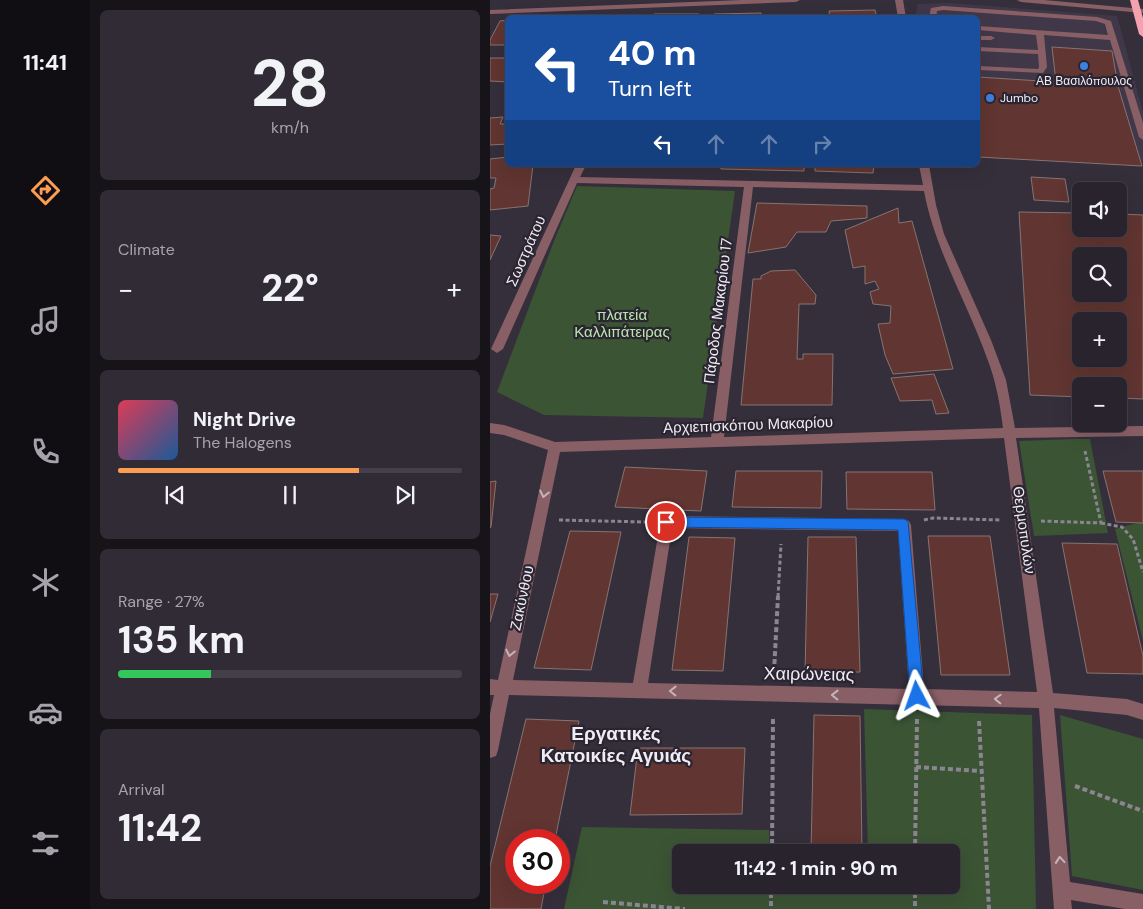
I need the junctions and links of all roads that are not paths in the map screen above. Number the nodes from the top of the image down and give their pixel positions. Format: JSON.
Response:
{"nodes":[{"id":1,"x":796,"y":0,"type":"edge"},
{"id":2,"x":899,"y":0,"type":"edge"},
{"id":3,"x":1021,"y":0,"type":"edge"},
{"id":4,"x":1134,"y":0,"type":"edge"},
{"id":5,"x":653,"y":6,"type":"edge"},
{"id":6,"x":1140,"y":10,"type":"edge"},
{"id":7,"x":492,"y":11,"type":"edge"},
{"id":8,"x":902,"y":15,"type":"edge"},
{"id":9,"x":933,"y":15,"type":"edge"},
{"id":10,"x":980,"y":28,"type":"edge"},
{"id":11,"x":1040,"y":33,"type":"junction"},
{"id":12,"x":1143,"y":34,"type":"edge"},
{"id":13,"x":980,"y":38,"type":"edge"},
{"id":14,"x":991,"y":38,"type":"dead end"},
{"id":15,"x":1113,"y":38,"type":"junction"},
{"id":16,"x":980,"y":49,"type":"edge"},
{"id":17,"x":1041,"y":52,"type":"junction"},
{"id":18,"x":980,"y":68,"type":"edge"},
{"id":19,"x":1143,"y":137,"type":"edge"},
{"id":20,"x":580,"y":167,"type":"edge"},
{"id":21,"x":924,"y":167,"type":"edge"},
{"id":22,"x":574,"y":180,"type":"junction"},
{"id":23,"x":749,"y":184,"type":"junction"},
{"id":24,"x":928,"y":188,"type":"junction"},
{"id":25,"x":498,"y":349,"type":"dead end"},
{"id":26,"x":490,"y":428,"type":"edge"},
{"id":27,"x":1143,"y":431,"type":"edge"},
{"id":28,"x":1010,"y":433,"type":"junction"},
{"id":29,"x":717,"y":442,"type":"junction"},
{"id":30,"x":555,"y":447,"type":"junction"},
{"id":31,"x":496,"y":687,"type":"edge"},
{"id":32,"x":639,"y":690,"type":"junction"},
{"id":33,"x":917,"y":696,"type":"junction"},
{"id":34,"x":1046,"y":700,"type":"junction"},
{"id":35,"x":1135,"y":707,"type":"edge"},
{"id":36,"x":1143,"y":712,"type":"edge"},
{"id":37,"x":490,"y":750,"type":"edge"},
{"id":38,"x":1062,"y":890,"type":"junction"},
{"id":39,"x":1143,"y":903,"type":"edge"},
{"id":40,"x":1064,"y":909,"type":"edge"}],
"edges":[{"from":1,"to":5,"type":"street"},
{"from":2,"to":8,"type":"street"},
{"from":3,"to":6,"type":"street"},
{"from":4,"to":6,"type":"highway"},
{"from":5,"to":7,"type":"street"},
{"from":6,"to":12,"type":"highway"},
{"from":9,"to":15,"type":"street"},
{"from":10,"to":11,"type":"street"},
{"from":11,"to":15,"type":"street"},
{"from":11,"to":17,"type":"street"},
{"from":13,"to":14,"type":"street"},
{"from":15,"to":19,"type":"street"},
{"from":16,"to":17,"type":"street"},
{"from":17,"to":18,"type":"street"},
{"from":20,"to":22,"type":"street","name":"Σωστράτου"},
{"from":21,"to":24,"type":"street","name":"Θερμοπυλών"},
{"from":22,"to":23,"type":"street"},
{"from":22,"to":25,"type":"street","name":"Σωστράτου"},
{"from":23,"to":24,"type":"street"},
{"from":23,"to":29,"type":"street","name":"Πάροδος Μακαρίου 17"},
{"from":24,"to":28,"type":"street","name":"Θερμοπυλών"},
{"from":26,"to":30,"type":"street","name":"Αρχιεπισκόπου Μακαρίου"},
{"from":27,"to":28,"type":"street","name":"Αρχιεπισκόπου Μακαρίου"},
{"from":28,"to":29,"type":"street","name":"Αρχιεπισκόπου Μακαρίου"},
{"from":28,"to":34,"type":"street","name":"Θερμοπυλών"},
{"from":29,"to":30,"type":"street","name":"Αρχιεπισκόπου Μακαρίου"},
{"from":30,"to":31,"type":"street","name":"Ζακύνθου","one_way":true},
{"from":31,"to":32,"type":"street","name":"Χαιρώνειας"},
{"from":31,"to":37,"type":"street","name":"Ζακύνθου"},
{"from":33,"to":32,"type":"street","name":"Χαιρώνειας","one_way":true},
{"from":32,"to":33,"type":"street"},
{"from":34,"to":33,"type":"street","name":"Χαιρώνειας","one_way":true},
{"from":34,"to":35,"type":"street","name":"Χαιρώνειας"},
{"from":38,"to":34,"type":"street","name":"Θερμοπυλών","one_way":true},
{"from":35,"to":36,"type":"street","name":"Χαιρώνειας"},
{"from":38,"to":39,"type":"street"},
{"from":38,"to":40,"type":"street","name":"Θερμοπυλών"}]}
